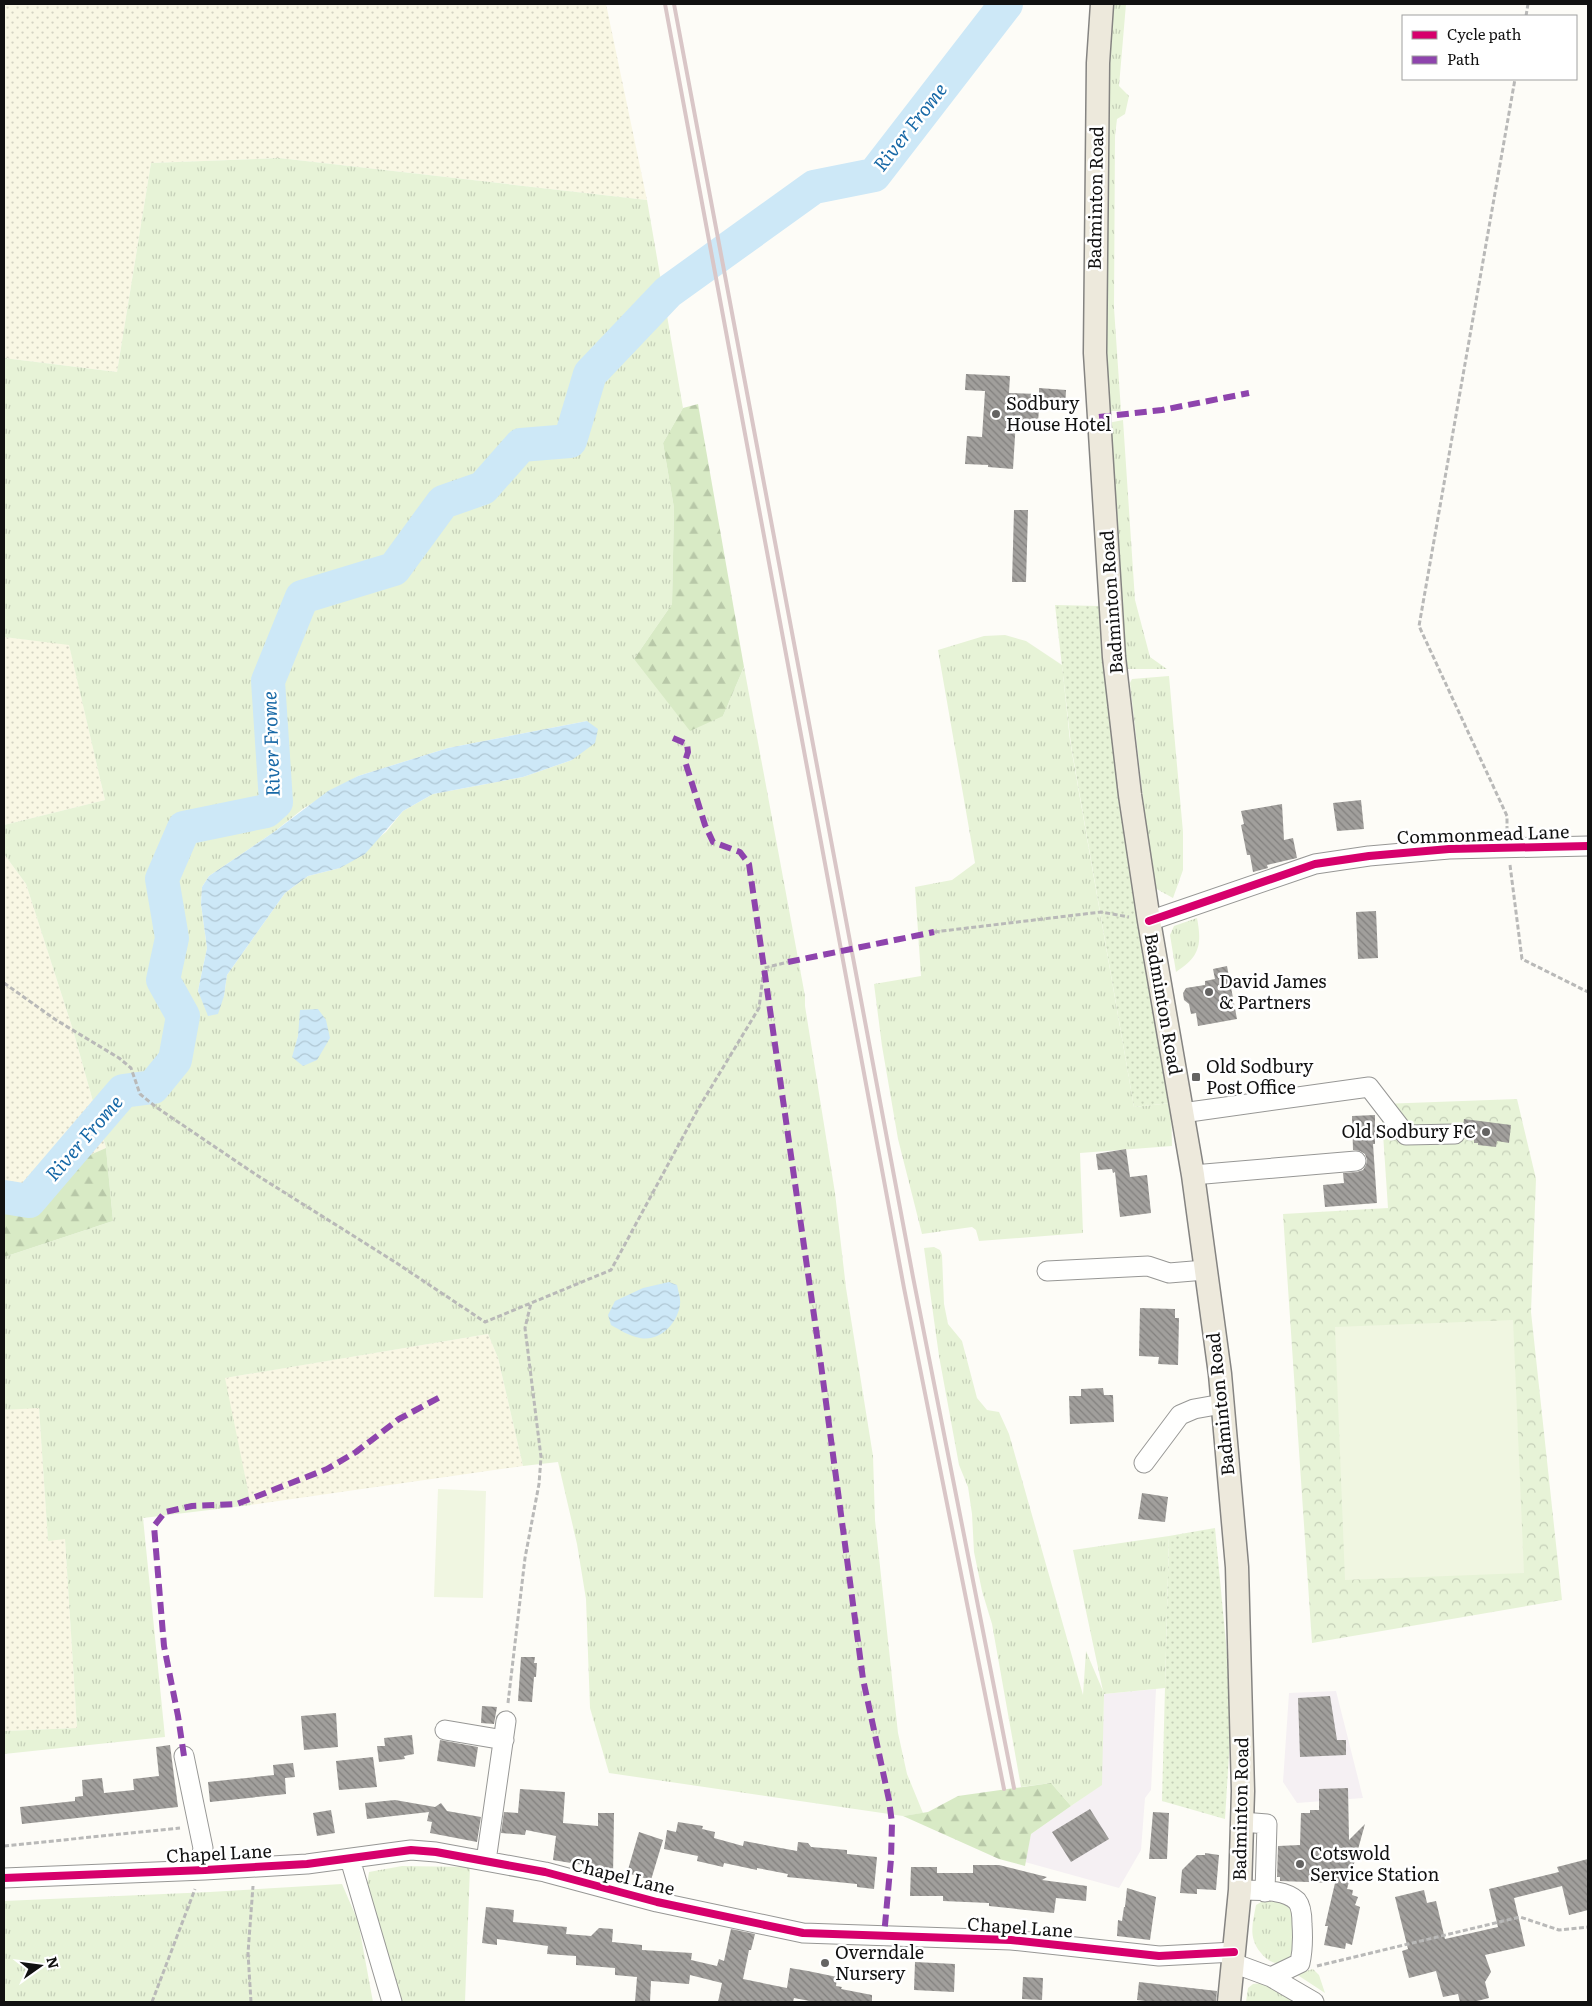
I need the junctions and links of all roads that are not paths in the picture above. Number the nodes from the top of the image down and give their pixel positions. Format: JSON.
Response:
{"nodes":[{"id":1,"x":1102,"y":4,"type":"edge"},
{"id":2,"x":1588,"y":846,"type":"edge"},
{"id":3,"x":1149,"y":921,"type":"junction"},
{"id":4,"x":1182,"y":1114,"type":"junction"},
{"id":5,"x":1455,"y":1134,"type":"dead end"},
{"id":6,"x":1356,"y":1161,"type":"dead end"},
{"id":7,"x":1193,"y":1175,"type":"junction"},
{"id":8,"x":1206,"y":1270,"type":"junction"},
{"id":9,"x":1047,"y":1271,"type":"dead end"},
{"id":10,"x":1222,"y":1404,"type":"junction"},
{"id":11,"x":1144,"y":1463,"type":"dead end"},
{"id":12,"x":506,"y":1721,"type":"road end"},
{"id":13,"x":445,"y":1730,"type":"dead end"},
{"id":14,"x":504,"y":1740,"type":"junction"},
{"id":15,"x":184,"y":1756,"type":"dead end"},
{"id":16,"x":1242,"y":1822,"type":"junction"},
{"id":17,"x":350,"y":1860,"type":"junction"},
{"id":18,"x":486,"y":1861,"type":"junction"},
{"id":19,"x":202,"y":1870,"type":"junction"},
{"id":20,"x":4,"y":1878,"type":"edge"},
{"id":21,"x":1240,"y":1890,"type":"junction"},
{"id":22,"x":1265,"y":1892,"type":"junction"},
{"id":23,"x":1234,"y":1958,"type":"junction"},
{"id":24,"x":1271,"y":1977,"type":"junction"},
{"id":25,"x":392,"y":2002,"type":"edge"},
{"id":26,"x":1229,"y":2002,"type":"edge"},
{"id":27,"x":1314,"y":2002,"type":"edge"}],
"edges":[{"from":1,"to":3,"type":"main road","name":"Badminton Road"},
{"from":2,"to":3,"type":"street","name":"Commonmead Lane"},
{"from":3,"to":4,"type":"main road","name":"Badminton Road"},
{"from":4,"to":5,"type":"street"},
{"from":4,"to":7,"type":"main road","name":"Badminton Road"},
{"from":6,"to":7,"type":"street"},
{"from":7,"to":8,"type":"main road","name":"Badminton Road"},
{"from":8,"to":9,"type":"street"},
{"from":8,"to":10,"type":"main road","name":"Badminton Road"},
{"from":10,"to":11,"type":"street"},
{"from":10,"to":16,"type":"main road","name":"Badminton Road"},
{"from":12,"to":14,"type":"street"},
{"from":13,"to":14,"type":"street"},
{"from":14,"to":18,"type":"street"},
{"from":15,"to":19,"type":"street"},
{"from":16,"to":21,"type":"main road","name":"Badminton Road"},
{"from":16,"to":22,"type":"street"},
{"from":17,"to":18,"type":"street","name":"Chapel Lane"},
{"from":17,"to":19,"type":"street","name":"Chapel Lane"},
{"from":17,"to":25,"type":"street"},
{"from":18,"to":23,"type":"street","name":"Chapel Lane"},
{"from":19,"to":20,"type":"street","name":"Chapel Lane"},
{"from":21,"to":22,"type":"street"},
{"from":21,"to":23,"type":"main road","name":"Badminton Road"},
{"from":22,"to":24,"type":"street"},
{"from":23,"to":24,"type":"street"},
{"from":23,"to":26,"type":"main road","name":"Badminton Road"},
{"from":24,"to":27,"type":"street"}]}
